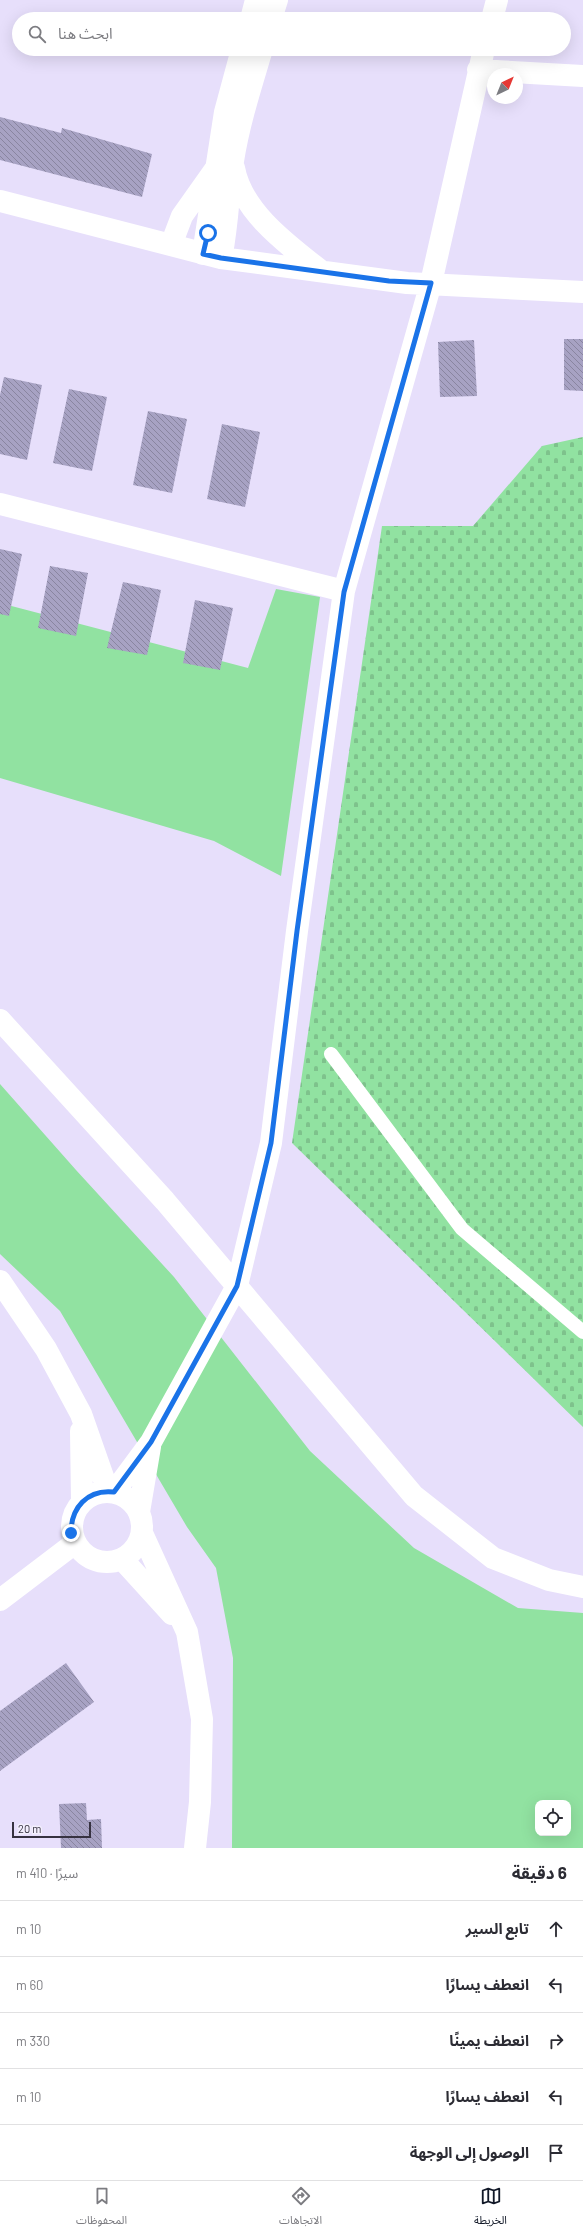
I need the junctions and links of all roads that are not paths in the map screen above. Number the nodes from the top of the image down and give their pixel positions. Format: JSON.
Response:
{"nodes":[{"id":1,"x":256,"y":0,"type":"edge"},
{"id":2,"x":277,"y":0,"type":"edge"},
{"id":3,"x":497,"y":0,"type":"edge"},
{"id":4,"x":253,"y":12,"type":"edge"},
{"id":5,"x":274,"y":12,"type":"edge"},
{"id":6,"x":494,"y":12,"type":"edge"},
{"id":7,"x":240,"y":56,"type":"edge"},
{"id":8,"x":260,"y":56,"type":"edge"},
{"id":9,"x":482,"y":56,"type":"edge"},
{"id":10,"x":478,"y":70,"type":"junction"},
{"id":11,"x":583,"y":76,"type":"edge"},
{"id":12,"x":225,"y":164,"type":"junction"},
{"id":13,"x":0,"y":201,"type":"edge"},
{"id":14,"x":171,"y":246,"type":"junction"},
{"id":15,"x":212,"y":256,"type":"junction"},
{"id":16,"x":321,"y":271,"type":"junction"},
{"id":17,"x":431,"y":283,"type":"junction"},
{"id":18,"x":583,"y":292,"type":"edge"},
{"id":19,"x":0,"y":504,"type":"edge"},
{"id":20,"x":344,"y":592,"type":"junction"},
{"id":21,"x":0,"y":1020,"type":"edge"},
{"id":22,"x":331,"y":1054,"type":"dead end"},
{"id":23,"x":0,"y":1282,"type":"edge"},
{"id":24,"x":237,"y":1286,"type":"junction"},
{"id":25,"x":583,"y":1332,"type":"edge"},
{"id":26,"x":81,"y":1414,"type":"junction"},
{"id":27,"x":151,"y":1442,"type":"junction"},
{"id":28,"x":111,"y":1492,"type":"junction"},
{"id":29,"x":82,"y":1502,"type":"junction"},
{"id":30,"x":139,"y":1512,"type":"junction"},
{"id":31,"x":142,"y":1534,"type":"junction"},
{"id":32,"x":75,"y":1543,"type":"junction"},
{"id":33,"x":122,"y":1559,"type":"junction"},
{"id":34,"x":583,"y":1587,"type":"edge"},
{"id":35,"x":0,"y":1600,"type":"edge"},
{"id":36,"x":187,"y":1632,"type":"junction"},
{"id":37,"x":195,"y":1848,"type":"edge"}],
"edges":[{"from":1,"to":4,"type":"street"},
{"from":2,"to":5,"type":"street"},
{"from":3,"to":6,"type":"street"},
{"from":7,"to":12,"type":"street"},
{"from":8,"to":12,"type":"street"},
{"from":9,"to":10,"type":"street"},
{"from":10,"to":11,"type":"street"},
{"from":10,"to":17,"type":"street"},
{"from":12,"to":14,"type":"street"},
{"from":12,"to":15,"type":"street"},
{"from":12,"to":16,"type":"street"},
{"from":13,"to":14,"type":"street"},
{"from":14,"to":15,"type":"street"},
{"from":15,"to":16,"type":"street"},
{"from":16,"to":17,"type":"street"},
{"from":17,"to":18,"type":"street"},
{"from":17,"to":20,"type":"street"},
{"from":19,"to":20,"type":"street"},
{"from":20,"to":24,"type":"street"},
{"from":21,"to":24,"type":"street"},
{"from":22,"to":25,"type":"lane"},
{"from":23,"to":26,"type":"street"},
{"from":24,"to":27,"type":"street"},
{"from":24,"to":34,"type":"street"},
{"from":26,"to":28,"type":"street"},
{"from":26,"to":29,"type":"street"},
{"from":27,"to":28,"type":"street"},
{"from":27,"to":30,"type":"street"},
{"from":28,"to":29,"type":"street"},
{"from":28,"to":30,"type":"street"},
{"from":29,"to":32,"type":"street"},
{"from":30,"to":31,"type":"street"},
{"from":31,"to":33,"type":"street"},
{"from":31,"to":36,"type":"street"},
{"from":32,"to":33,"type":"street"},
{"from":32,"to":35,"type":"street"},
{"from":33,"to":36,"type":"street"},
{"from":36,"to":37,"type":"street"}]}
